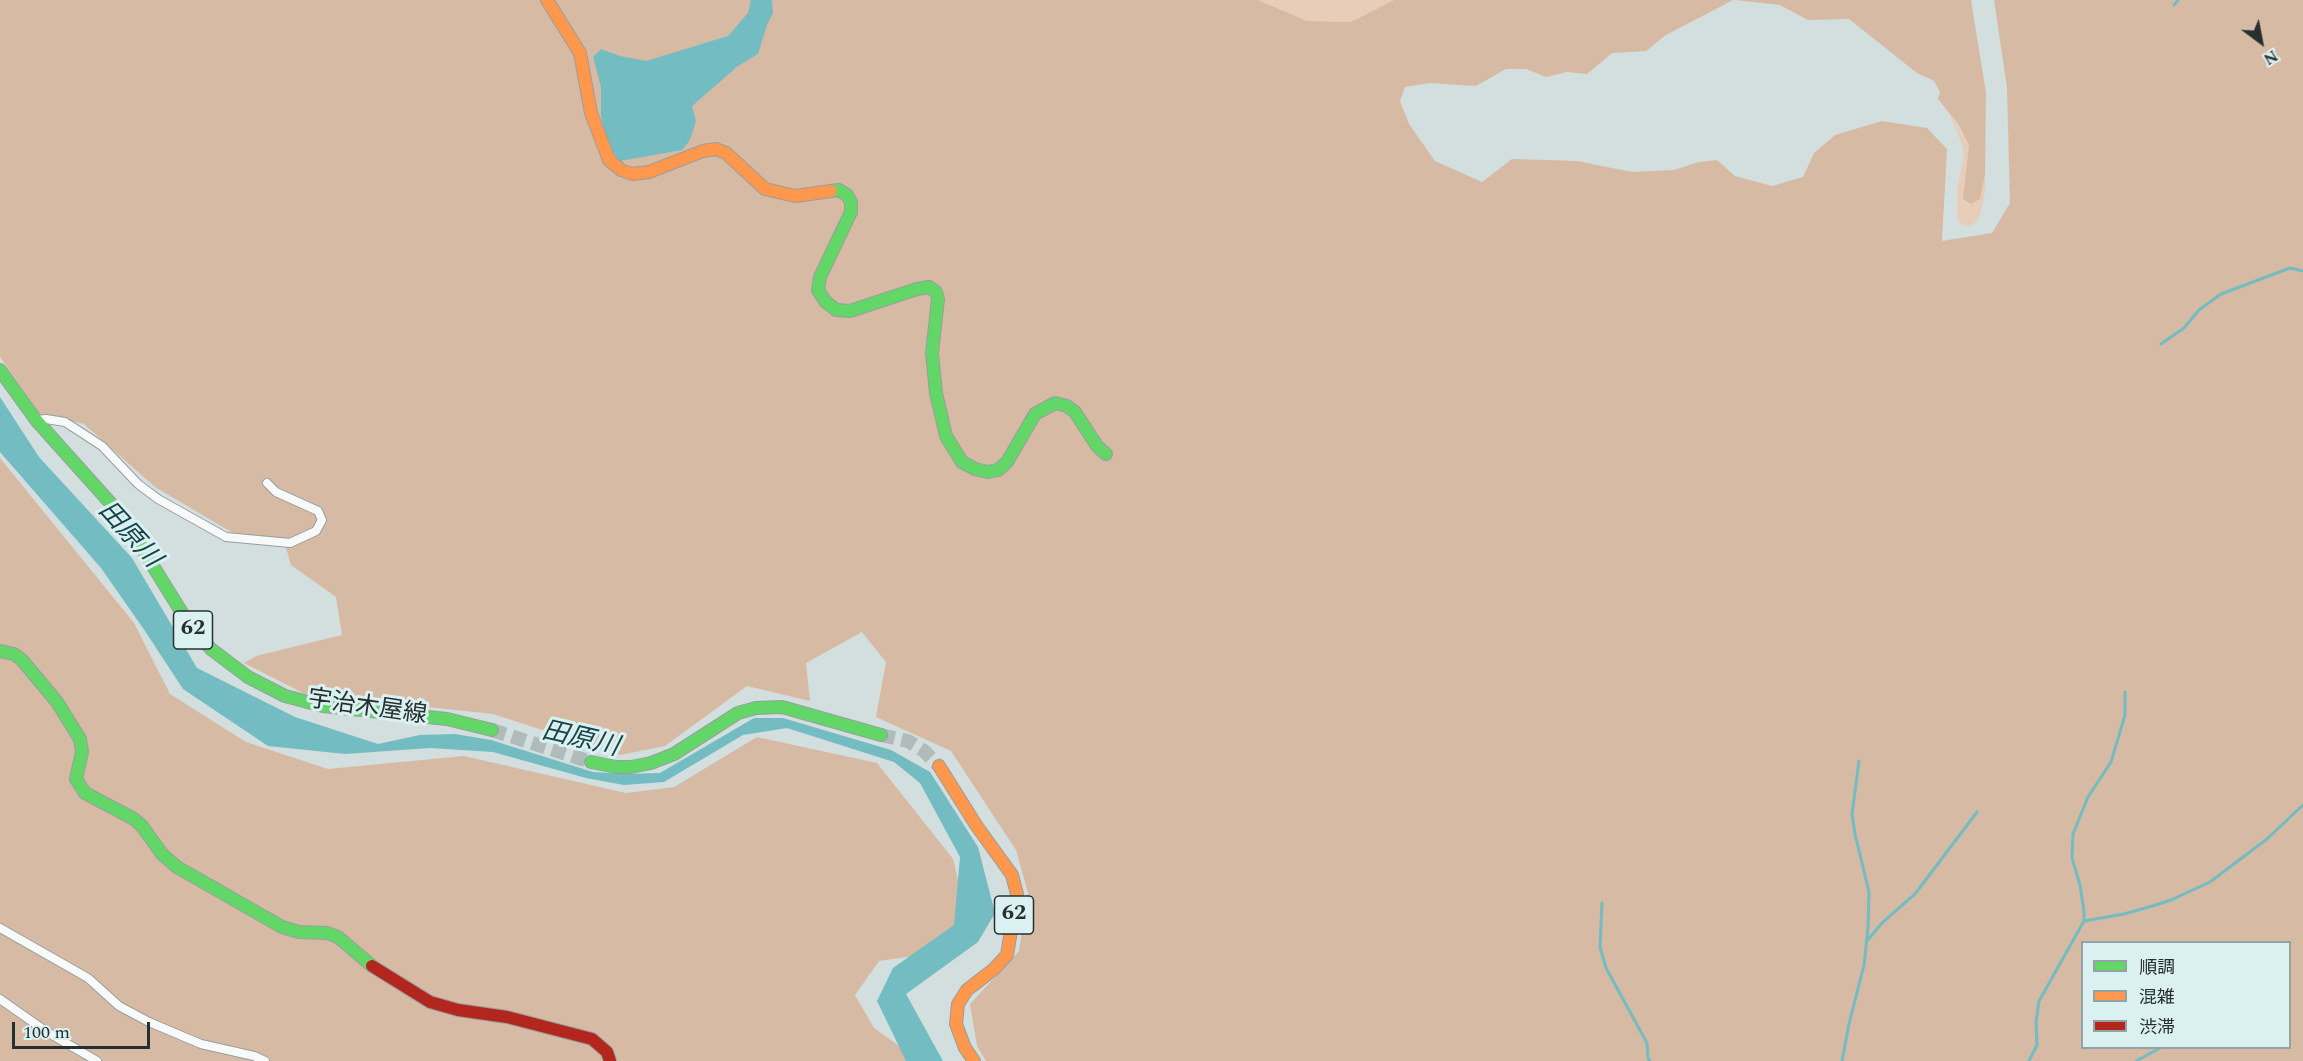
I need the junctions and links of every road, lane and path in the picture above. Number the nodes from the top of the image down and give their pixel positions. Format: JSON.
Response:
{"nodes":[{"id":1,"x":547,"y":0,"type":"edge"},
{"id":2,"x":0,"y":370,"type":"edge"},
{"id":3,"x":36,"y":420,"type":"junction"},
{"id":4,"x":1106,"y":454,"type":"dead end"},
{"id":5,"x":267,"y":483,"type":"dead end"},
{"id":6,"x":0,"y":651,"type":"edge"},
{"id":7,"x":492,"y":730,"type":"tunnel mouth"},
{"id":8,"x":881,"y":735,"type":"tunnel mouth"},
{"id":9,"x":591,"y":762,"type":"tunnel mouth"},
{"id":10,"x":939,"y":766,"type":"tunnel mouth"},
{"id":11,"x":0,"y":928,"type":"edge"},
{"id":12,"x":0,"y":999,"type":"edge"},
{"id":13,"x":97,"y":1061,"type":"edge"},
{"id":14,"x":264,"y":1061,"type":"edge"},
{"id":15,"x":610,"y":1061,"type":"edge"},
{"id":16,"x":974,"y":1061,"type":"edge"}],
"edges":[{"from":1,"to":4,"type":"street"},
{"from":2,"to":3,"type":"street","name":"宇治木屋線","number":"62"},
{"from":3,"to":5,"type":"street"},
{"from":3,"to":7,"type":"street","name":"宇治木屋線","number":"62"},
{"from":6,"to":15,"type":"street"},
{"from":8,"to":9,"type":"street"},
{"from":10,"to":16,"type":"street","number":"62"},
{"from":11,"to":14,"type":"street"},
{"from":12,"to":13,"type":"street"}]}
